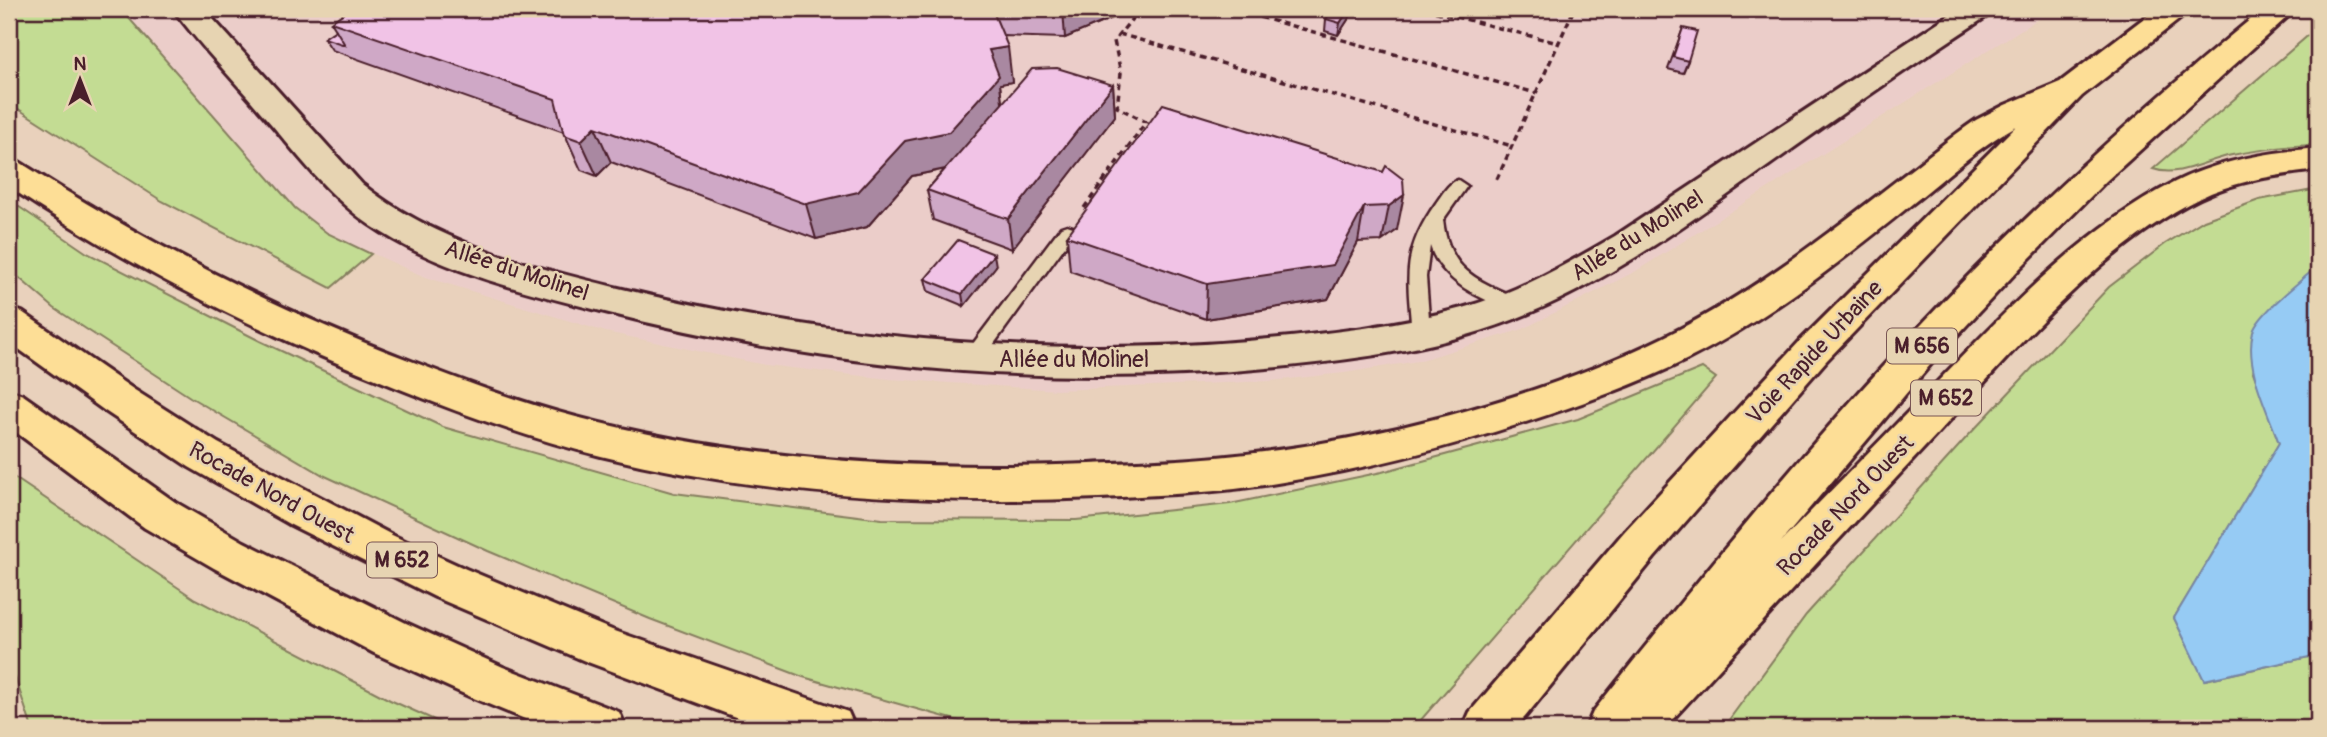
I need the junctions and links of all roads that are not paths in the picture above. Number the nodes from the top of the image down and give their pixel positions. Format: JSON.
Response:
{"nodes":[{"id":1,"x":188,"y":9,"type":"edge"},
{"id":2,"x":1978,"y":9,"type":"edge"},
{"id":3,"x":2174,"y":9,"type":"edge"},
{"id":4,"x":2281,"y":9,"type":"edge"},
{"id":5,"x":2071,"y":89,"type":"junction"},
{"id":6,"x":2318,"y":159,"type":"edge"},
{"id":7,"x":9,"y":171,"type":"edge"},
{"id":8,"x":1458,"y":186,"type":"dead end"},
{"id":9,"x":1434,"y":219,"type":"junction"},
{"id":10,"x":1068,"y":232,"type":"edge"},
{"id":11,"x":1514,"y":304,"type":"junction"},
{"id":12,"x":9,"y":322,"type":"edge"},
{"id":13,"x":1421,"y":332,"type":"junction"},
{"id":14,"x":973,"y":358,"type":"junction"},
{"id":15,"x":9,"y":406,"type":"edge"},
{"id":16,"x":603,"y":728,"type":"edge"},
{"id":17,"x":831,"y":728,"type":"edge"},
{"id":18,"x":1487,"y":728,"type":"edge"},
{"id":19,"x":1610,"y":728,"type":"edge"},
{"id":20,"x":1632,"y":728,"type":"edge"}],
"edges":[{"from":1,"to":14,"type":"street","name":"Allée du Molinel"},
{"from":2,"to":11,"type":"street","name":"Allée du Molinel"},
{"from":3,"to":5,"type":"highway","name":"Voie Rapide Urbaine"},
{"from":4,"to":19,"type":"highway","number":"M 656"},
{"from":5,"to":7,"type":"highway"},
{"from":5,"to":18,"type":"highway","name":"Voie Rapide Urbaine"},
{"from":6,"to":20,"type":"highway","name":"Rocade Nord Ouest","number":"M 652"},
{"from":8,"to":9,"type":"lane"},
{"from":9,"to":11,"type":"lane"},
{"from":9,"to":13,"type":"lane"},
{"from":10,"to":14,"type":"lane"},
{"from":11,"to":13,"type":"street","name":"Allée du Molinel"},
{"from":12,"to":17,"type":"highway","name":"Rocade Nord Ouest","number":"M 652"},
{"from":13,"to":14,"type":"street","name":"Allée du Molinel"},
{"from":15,"to":16,"type":"highway"}]}
